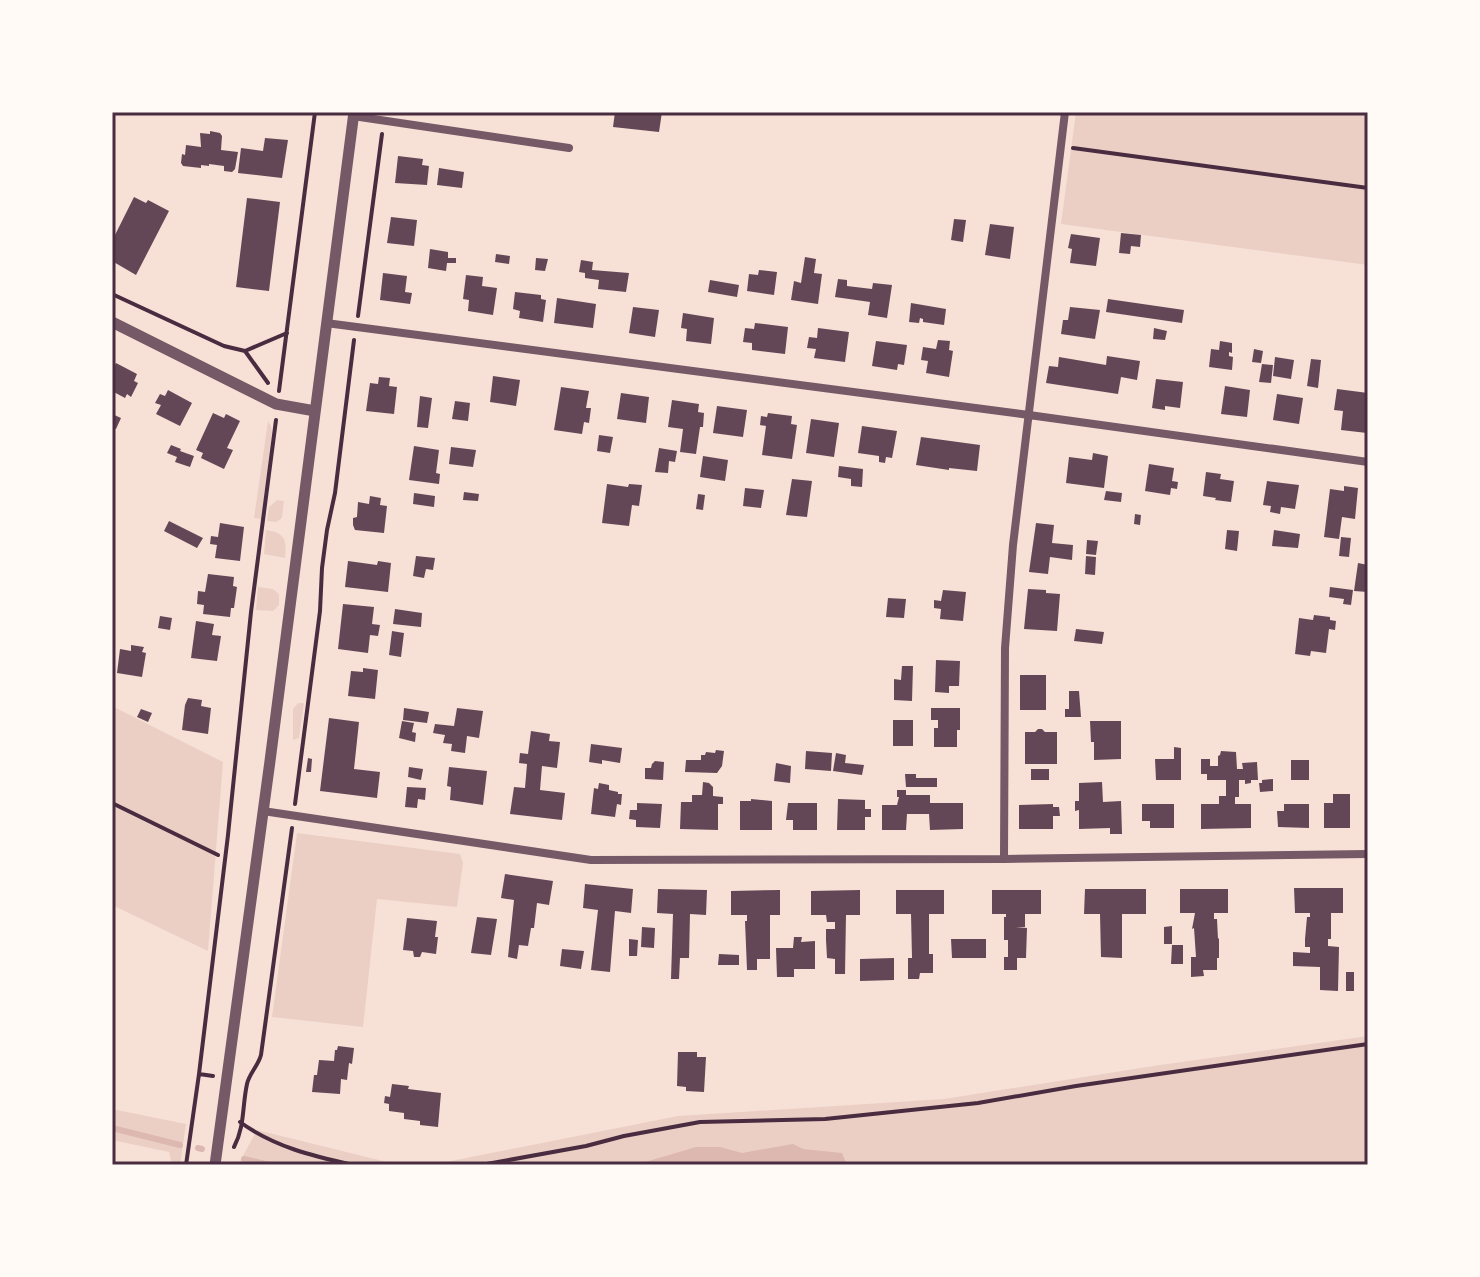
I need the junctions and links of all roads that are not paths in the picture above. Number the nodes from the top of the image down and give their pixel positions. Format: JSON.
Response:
{"nodes":[{"id":1,"x":1065,"y":112,"type":"edge"},
{"id":2,"x":354,"y":114,"type":"edge"},
{"id":3,"x":569,"y":148,"type":"dead end"},
{"id":4,"x":112,"y":322,"type":"edge"},
{"id":5,"x":326,"y":323,"type":"junction"},
{"id":6,"x":315,"y":411,"type":"junction"},
{"id":7,"x":1029,"y":415,"type":"junction"},
{"id":8,"x":1368,"y":462,"type":"edge"},
{"id":9,"x":263,"y":811,"type":"junction"},
{"id":10,"x":1368,"y":854,"type":"edge"},
{"id":11,"x":1004,"y":859,"type":"junction"},
{"id":12,"x":215,"y":1165,"type":"edge"}],
"edges":[{"from":1,"to":7,"type":"street"},
{"from":2,"to":3,"type":"street"},
{"from":2,"to":5,"type":"street"},
{"from":4,"to":6,"type":"street"},
{"from":5,"to":6,"type":"street"},
{"from":5,"to":7,"type":"street"},
{"from":6,"to":9,"type":"street"},
{"from":7,"to":8,"type":"street"},
{"from":7,"to":11,"type":"street"},
{"from":9,"to":11,"type":"street"},
{"from":9,"to":12,"type":"street"},
{"from":10,"to":11,"type":"street"}]}
